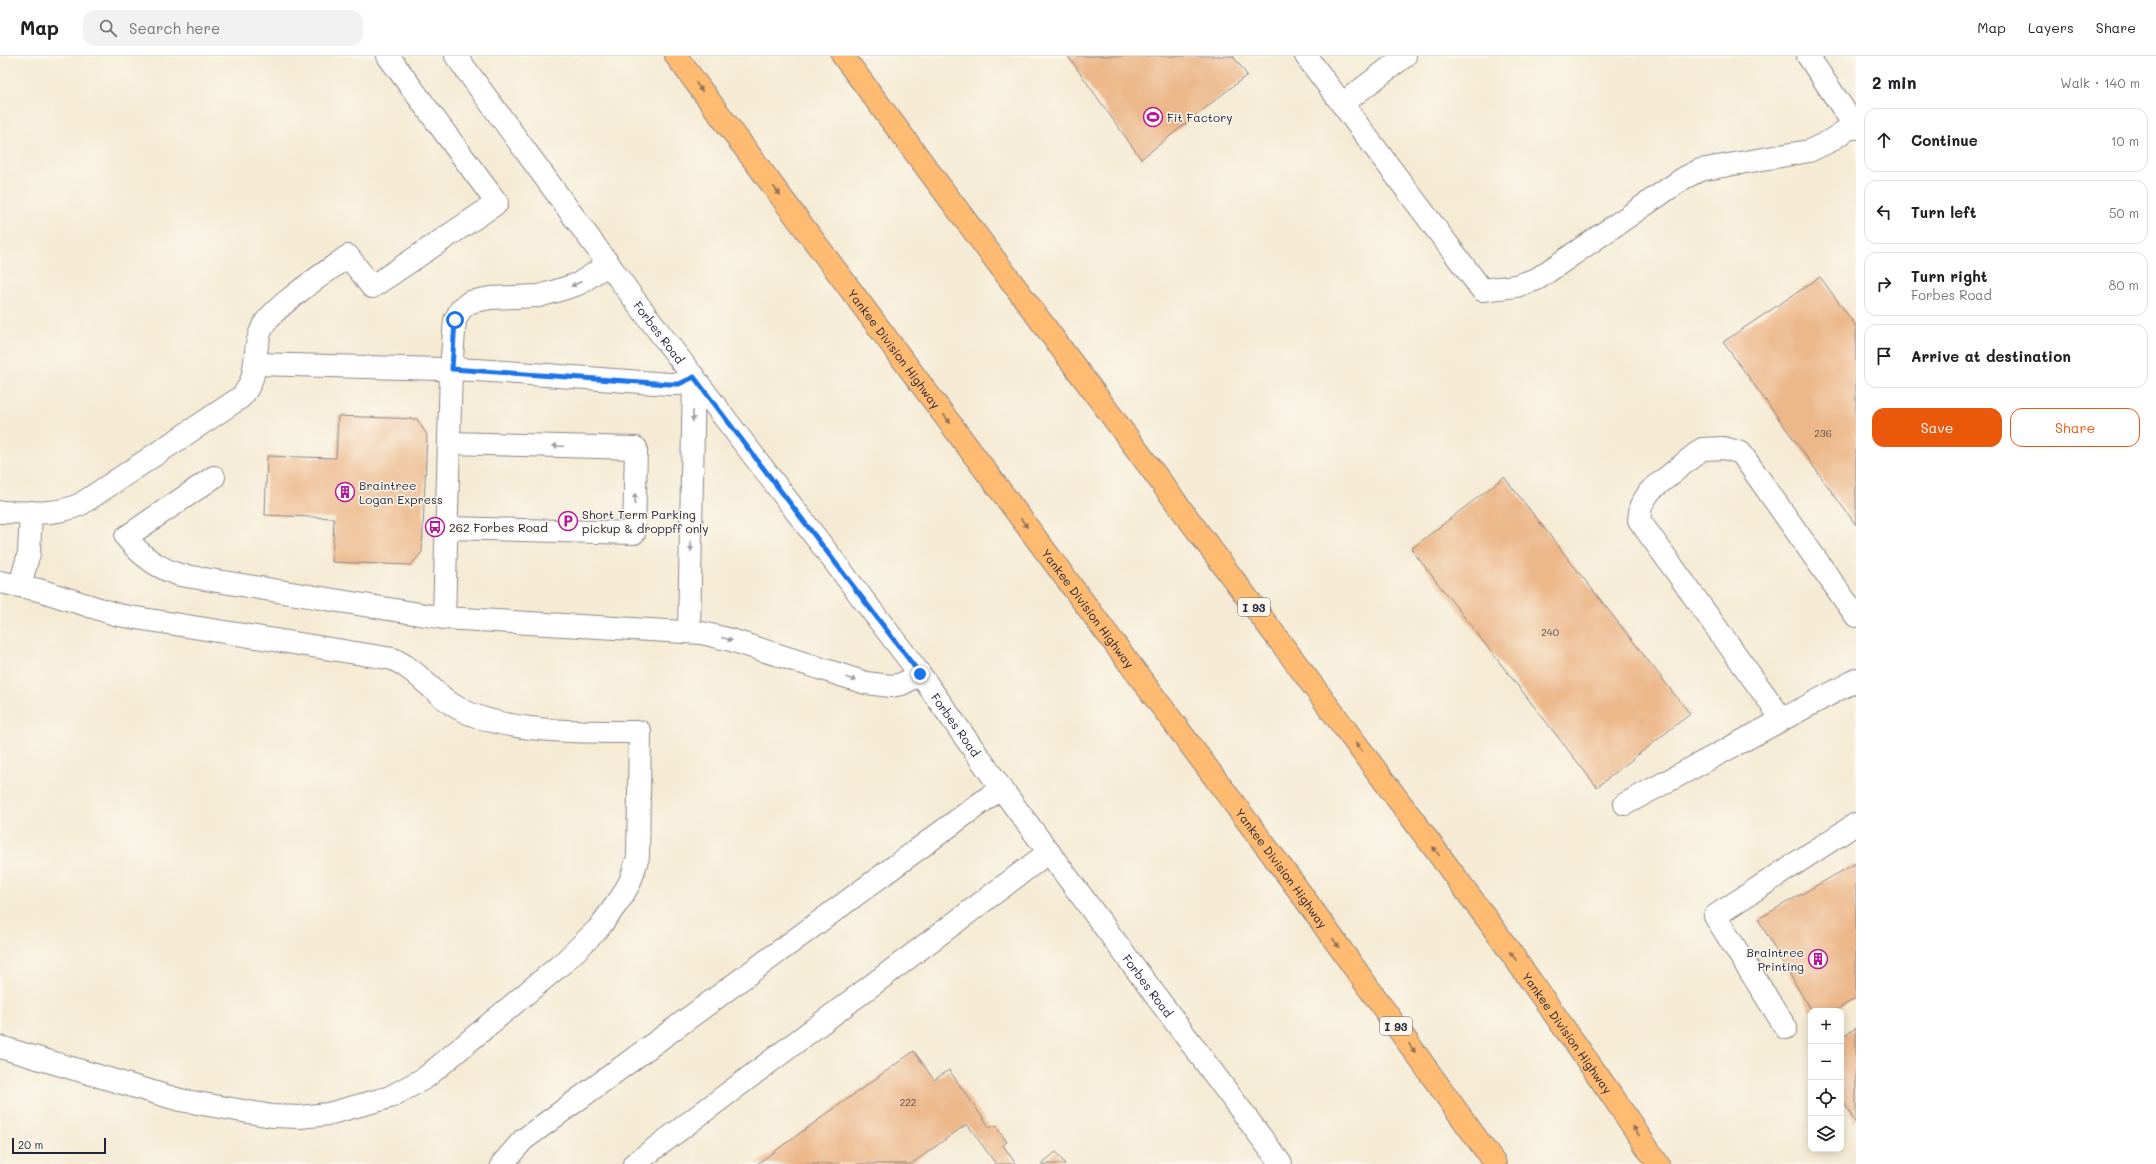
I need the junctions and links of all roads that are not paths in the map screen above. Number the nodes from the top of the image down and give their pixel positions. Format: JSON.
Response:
{"nodes":[{"id":1,"x":388,"y":56,"type":"edge"},
{"id":2,"x":456,"y":56,"type":"edge"},
{"id":3,"x":676,"y":56,"type":"edge"},
{"id":4,"x":843,"y":56,"type":"edge"},
{"id":5,"x":1306,"y":56,"type":"edge"},
{"id":6,"x":1405,"y":56,"type":"edge"},
{"id":7,"x":1810,"y":57,"type":"edge"},
{"id":8,"x":1342,"y":104,"type":"junction"},
{"id":9,"x":1855,"y":126,"type":"edge"},
{"id":10,"x":609,"y":264,"type":"junction"},
{"id":11,"x":256,"y":364,"type":"junction"},
{"id":12,"x":452,"y":369,"type":"junction"},
{"id":13,"x":694,"y":377,"type":"junction"},
{"id":14,"x":450,"y":443,"type":"junction"},
{"id":15,"x":214,"y":477,"type":"dead end"},
{"id":16,"x":0,"y":512,"type":"edge"},
{"id":17,"x":31,"y":512,"type":"junction"},
{"id":18,"x":447,"y":528,"type":"junction"},
{"id":19,"x":10,"y":584,"type":"edge"},
{"id":20,"x":1856,"y":616,"type":"edge"},
{"id":21,"x":444,"y":618,"type":"junction"},
{"id":22,"x":689,"y":632,"type":"junction"},
{"id":23,"x":920,"y":674,"type":"junction"},
{"id":24,"x":1856,"y":680,"type":"edge"},
{"id":25,"x":1782,"y":719,"type":"junction"},
{"id":26,"x":1001,"y":788,"type":"junction"},
{"id":27,"x":1625,"y":804,"type":"dead end"},
{"id":28,"x":1856,"y":824,"type":"edge"},
{"id":29,"x":1049,"y":852,"type":"junction"},
{"id":30,"x":1786,"y":1028,"type":"dead end"},
{"id":31,"x":0,"y":1047,"type":"edge"},
{"id":32,"x":502,"y":1164,"type":"edge"},
{"id":33,"x":634,"y":1164,"type":"edge"},
{"id":34,"x":1281,"y":1164,"type":"edge"},
{"id":35,"x":1495,"y":1164,"type":"edge"},
{"id":36,"x":1658,"y":1164,"type":"edge"}],
"edges":[{"from":1,"to":11,"type":"street"},
{"from":2,"to":10,"type":"street","name":"Forbes Road"},
{"from":3,"to":35,"type":"highway","name":"Yankee Division Highway","number":"I 93","one_way":true},
{"from":36,"to":4,"type":"highway","name":"Yankee Division Highway","number":"I 93","one_way":true},
{"from":5,"to":8,"type":"street"},
{"from":6,"to":8,"type":"street"},
{"from":7,"to":9,"type":"street"},
{"from":8,"to":9,"type":"street"},
{"from":10,"to":12,"type":"street","one_way":true},
{"from":10,"to":13,"type":"street","name":"Forbes Road"},
{"from":11,"to":12,"type":"street"},
{"from":11,"to":17,"type":"street"},
{"from":12,"to":13,"type":"street"},
{"from":12,"to":14,"type":"street"},
{"from":13,"to":22,"type":"street","one_way":true},
{"from":13,"to":23,"type":"street","name":"Forbes Road"},
{"from":14,"to":18,"type":"street"},
{"from":18,"to":14,"type":"street","one_way":true},
{"from":15,"to":21,"type":"street"},
{"from":16,"to":17,"type":"street"},
{"from":17,"to":19,"type":"street"},
{"from":18,"to":21,"type":"street"},
{"from":19,"to":31,"type":"street"},
{"from":20,"to":25,"type":"street"},
{"from":21,"to":22,"type":"street"},
{"from":22,"to":23,"type":"street","one_way":true},
{"from":23,"to":26,"type":"street","name":"Forbes Road"},
{"from":24,"to":25,"type":"street"},
{"from":25,"to":27,"type":"street"},
{"from":26,"to":29,"type":"street","name":"Forbes Road"},
{"from":26,"to":32,"type":"street"},
{"from":28,"to":30,"type":"street"},
{"from":29,"to":33,"type":"street"},
{"from":29,"to":34,"type":"street","name":"Forbes Road"}]}
